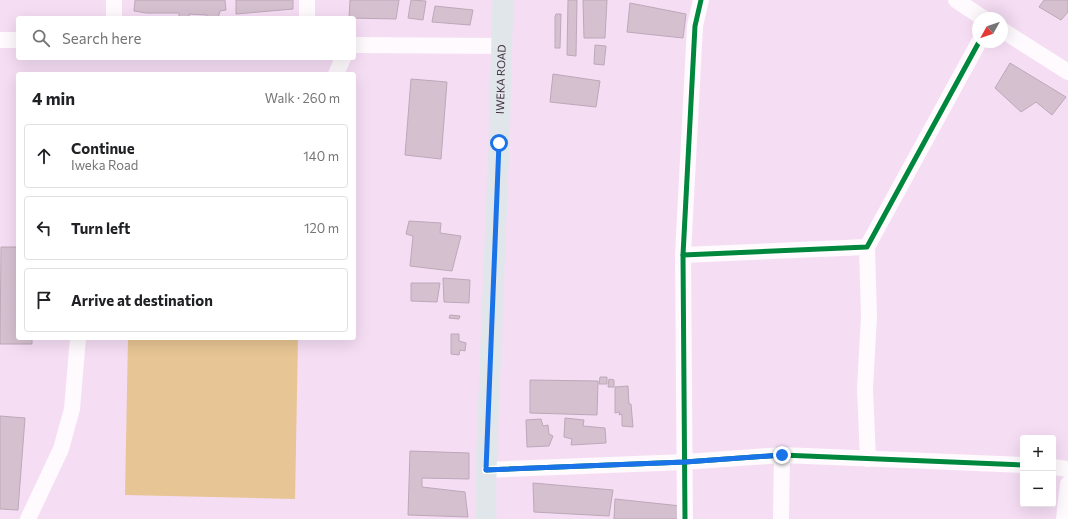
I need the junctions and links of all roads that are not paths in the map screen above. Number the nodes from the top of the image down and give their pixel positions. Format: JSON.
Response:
{"nodes":[{"id":1,"x":114,"y":0,"type":"edge"},
{"id":2,"x":307,"y":0,"type":"edge"},
{"id":3,"x":503,"y":0,"type":"edge"},
{"id":4,"x":701,"y":0,"type":"edge"},
{"id":5,"x":956,"y":0,"type":"edge"},
{"id":6,"x":974,"y":12,"type":"edge"},
{"id":7,"x":114,"y":16,"type":"edge"},
{"id":8,"x":306,"y":16,"type":"edge"},
{"id":9,"x":1008,"y":34,"type":"edge"},
{"id":10,"x":0,"y":40,"type":"edge"},
{"id":11,"x":16,"y":40,"type":"edge"},
{"id":12,"x":356,"y":46,"type":"edge"},
{"id":13,"x":502,"y":46,"type":"junction"},
{"id":14,"x":976,"y":48,"type":"edge"},
{"id":15,"x":342,"y":60,"type":"edge"},
{"id":16,"x":337,"y":72,"type":"edge"},
{"id":17,"x":1068,"y":72,"type":"edge"},
{"id":18,"x":867,"y":247,"type":"junction"},
{"id":19,"x":683,"y":255,"type":"junction"},
{"id":20,"x":78,"y":340,"type":"edge"},
{"id":21,"x":782,"y":455,"type":"junction"},
{"id":22,"x":868,"y":459,"type":"junction"},
{"id":23,"x":685,"y":462,"type":"junction"},
{"id":24,"x":1020,"y":465,"type":"edge"},
{"id":25,"x":1056,"y":468,"type":"edge"},
{"id":26,"x":1068,"y":469,"type":"edge"},
{"id":27,"x":486,"y":470,"type":"junction"},
{"id":28,"x":1068,"y":484,"type":"edge"},
{"id":29,"x":28,"y":519,"type":"edge"},
{"id":30,"x":486,"y":519,"type":"edge"},
{"id":31,"x":685,"y":519,"type":"edge"},
{"id":32,"x":781,"y":519,"type":"edge"},
{"id":33,"x":1064,"y":519,"type":"edge"}],
"edges":[{"from":1,"to":7,"type":"street"},
{"from":2,"to":8,"type":"street"},
{"from":3,"to":13,"type":"main road","name":"IWEKA ROAD"},
{"from":4,"to":19,"type":"street"},
{"from":5,"to":6,"type":"street"},
{"from":9,"to":17,"type":"street"},
{"from":10,"to":11,"type":"street"},
{"from":12,"to":13,"type":"street"},
{"from":13,"to":27,"type":"main road","name":"IWEKA ROAD"},
{"from":14,"to":18,"type":"street"},
{"from":15,"to":16,"type":"street"},
{"from":18,"to":19,"type":"street"},
{"from":18,"to":22,"type":"street"},
{"from":19,"to":23,"type":"street"},
{"from":20,"to":29,"type":"street"},
{"from":21,"to":22,"type":"street"},
{"from":21,"to":23,"type":"street"},
{"from":21,"to":32,"type":"street"},
{"from":22,"to":24,"type":"street"},
{"from":23,"to":27,"type":"street"},
{"from":23,"to":31,"type":"street"},
{"from":25,"to":26,"type":"street"},
{"from":27,"to":30,"type":"main road","name":"IWEKA ROAD"},
{"from":28,"to":33,"type":"street"}]}
